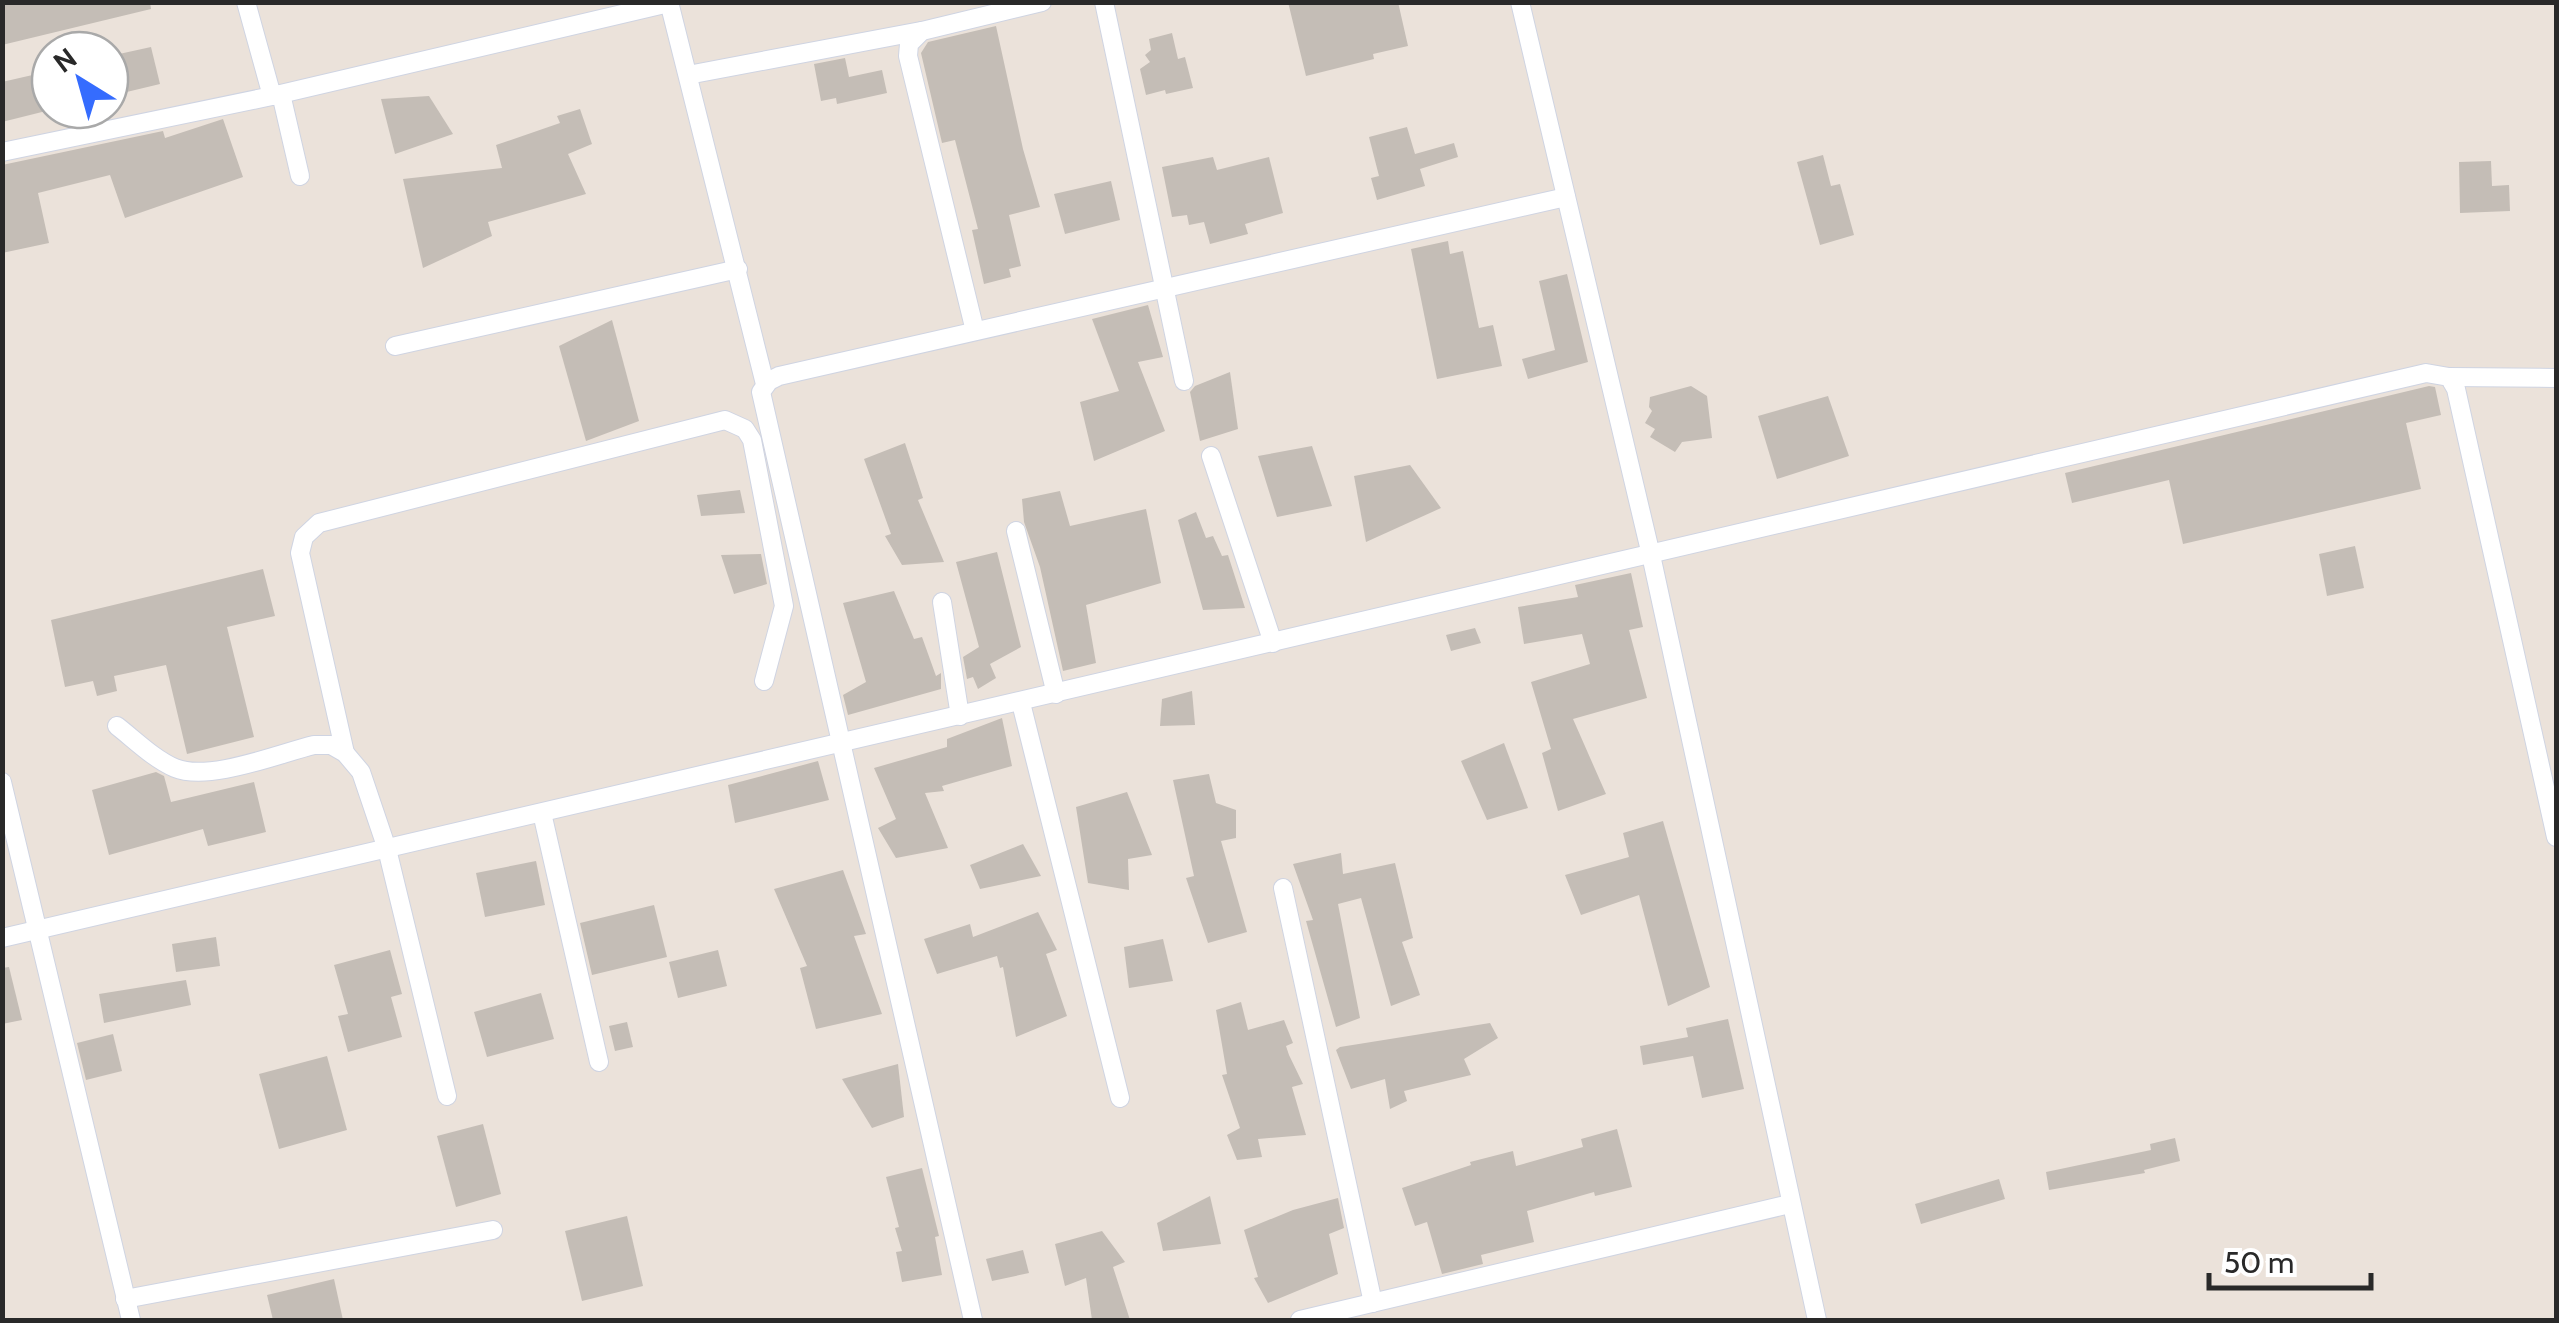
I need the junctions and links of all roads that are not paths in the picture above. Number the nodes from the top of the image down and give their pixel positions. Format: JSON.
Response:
{"nodes":[{"id":1,"x":246,"y":2,"type":"edge"},
{"id":2,"x":1042,"y":2,"type":"edge"},
{"id":3,"x":1104,"y":2,"type":"edge"},
{"id":4,"x":1520,"y":2,"type":"edge"},
{"id":5,"x":669,"y":3,"type":"edge"},
{"id":6,"x":920,"y":31,"type":"junction"},
{"id":7,"x":688,"y":75,"type":"junction"},
{"id":8,"x":276,"y":95,"type":"junction"},
{"id":9,"x":2,"y":152,"type":"edge"},
{"id":10,"x":300,"y":176,"type":"dead end"},
{"id":11,"x":1566,"y":197,"type":"junction"},
{"id":12,"x":738,"y":268,"type":"junction"},
{"id":13,"x":1163,"y":288,"type":"junction"},
{"id":14,"x":974,"y":331,"type":"junction"},
{"id":15,"x":395,"y":346,"type":"dead end"},
{"id":16,"x":2448,"y":377,"type":"junction"},
{"id":17,"x":2556,"y":378,"type":"edge"},
{"id":18,"x":1184,"y":381,"type":"dead end"},
{"id":19,"x":766,"y":384,"type":"junction"},
{"id":20,"x":1210,"y":456,"type":"dead end"},
{"id":21,"x":1016,"y":531,"type":"dead end"},
{"id":22,"x":1651,"y":555,"type":"junction"},
{"id":23,"x":942,"y":602,"type":"dead end"},
{"id":24,"x":1274,"y":644,"type":"junction"},
{"id":25,"x":764,"y":681,"type":"dead end"},
{"id":26,"x":1056,"y":694,"type":"junction"},
{"id":27,"x":1020,"y":703,"type":"junction"},
{"id":28,"x":960,"y":716,"type":"junction"},
{"id":29,"x":117,"y":726,"type":"dead end"},
{"id":30,"x":841,"y":744,"type":"junction"},
{"id":31,"x":345,"y":753,"type":"junction"},
{"id":32,"x":2,"y":782,"type":"edge"},
{"id":33,"x":542,"y":814,"type":"junction"},
{"id":34,"x":2556,"y":837,"type":"edge"},
{"id":35,"x":387,"y":849,"type":"junction"},
{"id":36,"x":1283,"y":888,"type":"dead end"},
{"id":37,"x":36,"y":930,"type":"junction"},
{"id":38,"x":2,"y":938,"type":"edge"},
{"id":39,"x":599,"y":1062,"type":"dead end"},
{"id":40,"x":447,"y":1096,"type":"dead end"},
{"id":41,"x":1120,"y":1098,"type":"dead end"},
{"id":42,"x":1790,"y":1204,"type":"junction"},
{"id":43,"x":493,"y":1230,"type":"dead end"},
{"id":44,"x":126,"y":1299,"type":"junction"},
{"id":45,"x":1373,"y":1303,"type":"junction"},
{"id":46,"x":130,"y":1320,"type":"edge"},
{"id":47,"x":973,"y":1320,"type":"edge"},
{"id":48,"x":1300,"y":1320,"type":"edge"},
{"id":49,"x":1817,"y":1320,"type":"edge"}],
"edges":[{"from":1,"to":8,"type":"street"},
{"from":2,"to":6,"type":"street"},
{"from":3,"to":13,"type":"street"},
{"from":4,"to":11,"type":"street"},
{"from":5,"to":7,"type":"street"},
{"from":5,"to":8,"type":"street"},
{"from":6,"to":7,"type":"street"},
{"from":6,"to":14,"type":"street"},
{"from":7,"to":12,"type":"street"},
{"from":8,"to":9,"type":"street"},
{"from":8,"to":10,"type":"street"},
{"from":11,"to":13,"type":"street"},
{"from":11,"to":22,"type":"street"},
{"from":12,"to":15,"type":"street"},
{"from":12,"to":19,"type":"street"},
{"from":13,"to":14,"type":"street"},
{"from":13,"to":18,"type":"street"},
{"from":14,"to":19,"type":"street"},
{"from":16,"to":17,"type":"street"},
{"from":16,"to":22,"type":"street"},
{"from":16,"to":34,"type":"street"},
{"from":19,"to":30,"type":"street"},
{"from":20,"to":24,"type":"street"},
{"from":21,"to":26,"type":"street"},
{"from":22,"to":24,"type":"street"},
{"from":22,"to":42,"type":"street"},
{"from":23,"to":28,"type":"street"},
{"from":24,"to":26,"type":"street"},
{"from":25,"to":31,"type":"street"},
{"from":26,"to":27,"type":"street"},
{"from":27,"to":28,"type":"street"},
{"from":27,"to":41,"type":"street"},
{"from":28,"to":30,"type":"street"},
{"from":29,"to":31,"type":"street"},
{"from":30,"to":33,"type":"street"},
{"from":30,"to":47,"type":"street"},
{"from":31,"to":35,"type":"street"},
{"from":32,"to":37,"type":"street"},
{"from":33,"to":35,"type":"street"},
{"from":33,"to":39,"type":"street"},
{"from":35,"to":37,"type":"street"},
{"from":35,"to":40,"type":"street"},
{"from":36,"to":45,"type":"street"},
{"from":37,"to":38,"type":"street"},
{"from":37,"to":44,"type":"street"},
{"from":42,"to":45,"type":"street"},
{"from":42,"to":49,"type":"street"},
{"from":43,"to":44,"type":"street"},
{"from":44,"to":46,"type":"street"},
{"from":45,"to":48,"type":"street"}]}
